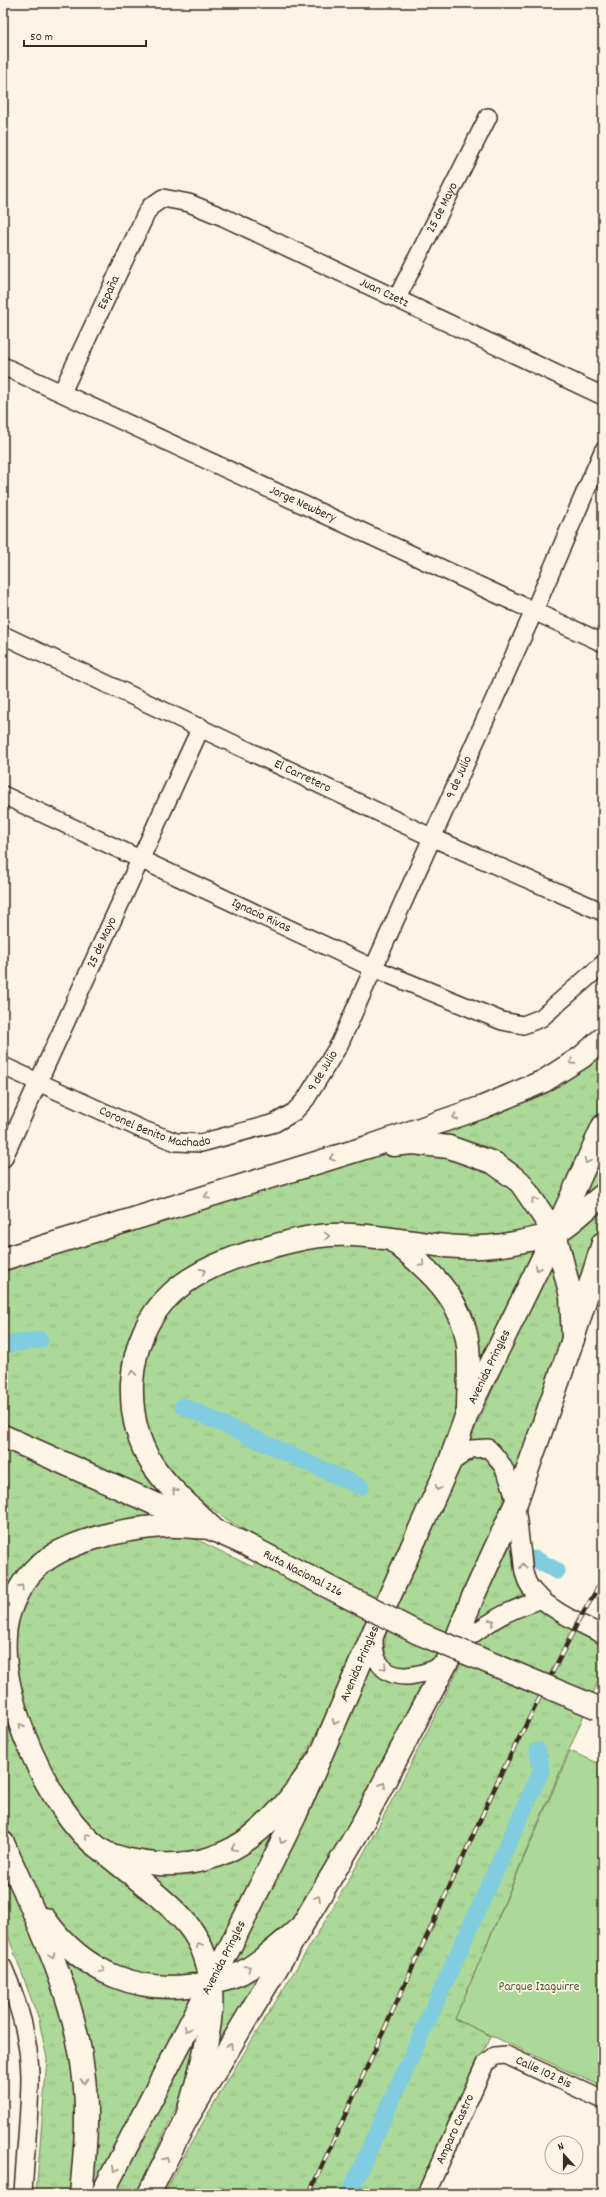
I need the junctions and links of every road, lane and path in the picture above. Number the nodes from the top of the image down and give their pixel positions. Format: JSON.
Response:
{"nodes":[{"id":1,"x":488,"y":117,"type":"dead end"},
{"id":2,"x":163,"y":198,"type":"joint"},
{"id":3,"x":397,"y":298,"type":"junction"},
{"id":4,"x":3,"y":366,"type":"edge"},
{"id":5,"x":62,"y":392,"type":"junction"},
{"id":6,"x":603,"y":396,"type":"edge"},
{"id":7,"x":603,"y":452,"type":"edge"},
{"id":8,"x":534,"y":611,"type":"junction"},
{"id":9,"x":3,"y":636,"type":"edge"},
{"id":10,"x":603,"y":643,"type":"edge"},
{"id":11,"x":201,"y":727,"type":"junction"},
{"id":12,"x":3,"y":795,"type":"edge"},
{"id":13,"x":431,"y":837,"type":"junction"},
{"id":14,"x":141,"y":858,"type":"junction"},
{"id":15,"x":603,"y":912,"type":"edge"},
{"id":16,"x":603,"y":964,"type":"edge"},
{"id":17,"x":373,"y":968,"type":"junction"},
{"id":18,"x":603,"y":1038,"type":"edge"},
{"id":19,"x":3,"y":1066,"type":"edge"},
{"id":20,"x":39,"y":1082,"type":"junction"},
{"id":21,"x":306,"y":1099,"type":"joint"},
{"id":22,"x":603,"y":1126,"type":"edge"},
{"id":23,"x":371,"y":1146,"type":"junction"},
{"id":24,"x":3,"y":1159,"type":"edge"},
{"id":25,"x":603,"y":1195,"type":"edge"},
{"id":26,"x":555,"y":1233,"type":"junction"},
{"id":27,"x":392,"y":1240,"type":"junction"},
{"id":28,"x":603,"y":1243,"type":"edge"},
{"id":29,"x":3,"y":1259,"type":"edge"},
{"id":30,"x":573,"y":1339,"type":"junction"},
{"id":31,"x":468,"y":1411,"type":"junction"},
{"id":32,"x":3,"y":1436,"type":"edge"},
{"id":33,"x":449,"y":1464,"type":"junction"},
{"id":34,"x":516,"y":1503,"type":"junction"},
{"id":35,"x":212,"y":1528,"type":"junction"},
{"id":36,"x":542,"y":1599,"type":"junction"},
{"id":37,"x":374,"y":1631,"type":"junction"},
{"id":38,"x":603,"y":1635,"type":"edge"},
{"id":39,"x":448,"y":1660,"type":"junction"},
{"id":40,"x":601,"y":1709,"type":"edge"},
{"id":41,"x":318,"y":1760,"type":"junction"},
{"id":42,"x":3,"y":1843,"type":"edge"},
{"id":43,"x":102,"y":1851,"type":"junction"},
{"id":44,"x":27,"y":1894,"type":"junction"},
{"id":45,"x":301,"y":1926,"type":"junction"},
{"id":46,"x":3,"y":1966,"type":"edge"},
{"id":47,"x":212,"y":1982,"type":"junction"},
{"id":48,"x":485,"y":2064,"type":"joint"},
{"id":49,"x":603,"y":2100,"type":"edge"},
{"id":50,"x":186,"y":2120,"type":"junction"},
{"id":51,"x":23,"y":2194,"type":"edge"},
{"id":52,"x":81,"y":2194,"type":"edge"},
{"id":53,"x":102,"y":2194,"type":"edge"},
{"id":54,"x":149,"y":2194,"type":"edge"},
{"id":55,"x":426,"y":2194,"type":"edge"}],
"edges":[{"from":1,"to":3,"type":"street","name":"25 de Mayo"},
{"from":2,"to":3,"type":"street","name":"Juan Czetz"},
{"from":2,"to":5,"type":"street","name":"España"},
{"from":3,"to":6,"type":"street","name":"Juan Czetz"},
{"from":4,"to":5,"type":"street","name":"Jorge Newbery"},
{"from":5,"to":8,"type":"street","name":"Jorge Newbery"},
{"from":7,"to":8,"type":"street","name":"9 de Julio"},
{"from":8,"to":10,"type":"street","name":"Jorge Newbery"},
{"from":8,"to":13,"type":"street","name":"9 de Julio"},
{"from":9,"to":11,"type":"street","name":"El Carretero"},
{"from":11,"to":13,"type":"street","name":"El Carretero"},
{"from":11,"to":14,"type":"street","name":"25 de Mayo"},
{"from":12,"to":14,"type":"street","name":"Ignacio Rivas"},
{"from":13,"to":15,"type":"street","name":"El Carretero"},
{"from":13,"to":17,"type":"street","name":"9 de Julio"},
{"from":14,"to":17,"type":"street","name":"Ignacio Rivas"},
{"from":14,"to":20,"type":"street","name":"25 de Mayo"},
{"from":16,"to":17,"type":"street","name":"Ignacio Rivas"},
{"from":17,"to":21,"type":"street","name":"9 de Julio"},
{"from":18,"to":23,"type":"main road","one_way":true},
{"from":19,"to":20,"type":"street","name":"Coronel Benito Machado"},
{"from":20,"to":21,"type":"street","name":"Coronel Benito Machado"},
{"from":20,"to":24,"type":"street","name":"25 de Mayo"},
{"from":22,"to":26,"type":"main road","name":"Avenida Pringles","one_way":true},
{"from":26,"to":23,"type":"main road","one_way":true},
{"from":23,"to":29,"type":"main road","one_way":true},
{"from":25,"to":26,"type":"main road"},
{"from":26,"to":27,"type":"main road"},
{"from":26,"to":30,"type":"main road"},
{"from":26,"to":31,"type":"main road","name":"Avenida Pringles","one_way":true},
{"from":27,"to":31,"type":"main road","one_way":true},
{"from":35,"to":27,"type":"main road","one_way":true},
{"from":28,"to":30,"type":"main road"},
{"from":30,"to":34,"type":"main road"},
{"from":31,"to":33,"type":"main road","name":"Avenida Pringles"},
{"from":32,"to":35,"type":"main road","name":"Ruta Nacional 226"},
{"from":33,"to":34,"type":"street"},
{"from":33,"to":37,"type":"main road","name":"Avenida Pringles","one_way":true},
{"from":36,"to":34,"type":"street","one_way":true},
{"from":34,"to":39,"type":"main road"},
{"from":35,"to":40,"type":"main road","name":"Ruta Nacional 226","bridge":true},
{"from":43,"to":35,"type":"main road","one_way":true},
{"from":36,"to":38,"type":"street"},
{"from":39,"to":36,"type":"street","one_way":true},
{"from":37,"to":39,"type":"street","one_way":true},
{"from":37,"to":41,"type":"main road","name":"Avenida Pringles","one_way":true},
{"from":45,"to":39,"type":"main road","one_way":true},
{"from":41,"to":43,"type":"main road","one_way":true},
{"from":41,"to":47,"type":"main road","name":"Avenida Pringles","one_way":true},
{"from":42,"to":44,"type":"main road"},
{"from":47,"to":43,"type":"main road","one_way":true},
{"from":44,"to":47,"type":"main road","one_way":true},
{"from":44,"to":52,"type":"main road","one_way":true},
{"from":47,"to":45,"type":"main road","one_way":true},
{"from":50,"to":45,"type":"main road","one_way":true},
{"from":46,"to":51,"type":"street"},
{"from":47,"to":50,"type":"main road"},
{"from":47,"to":53,"type":"main road","name":"Avenida Pringles","one_way":true},
{"from":48,"to":49,"type":"street","name":"Calle 102 Bis"},
{"from":48,"to":55,"type":"street","name":"Amparo Castro"},
{"from":54,"to":50,"type":"main road","one_way":true}]}
